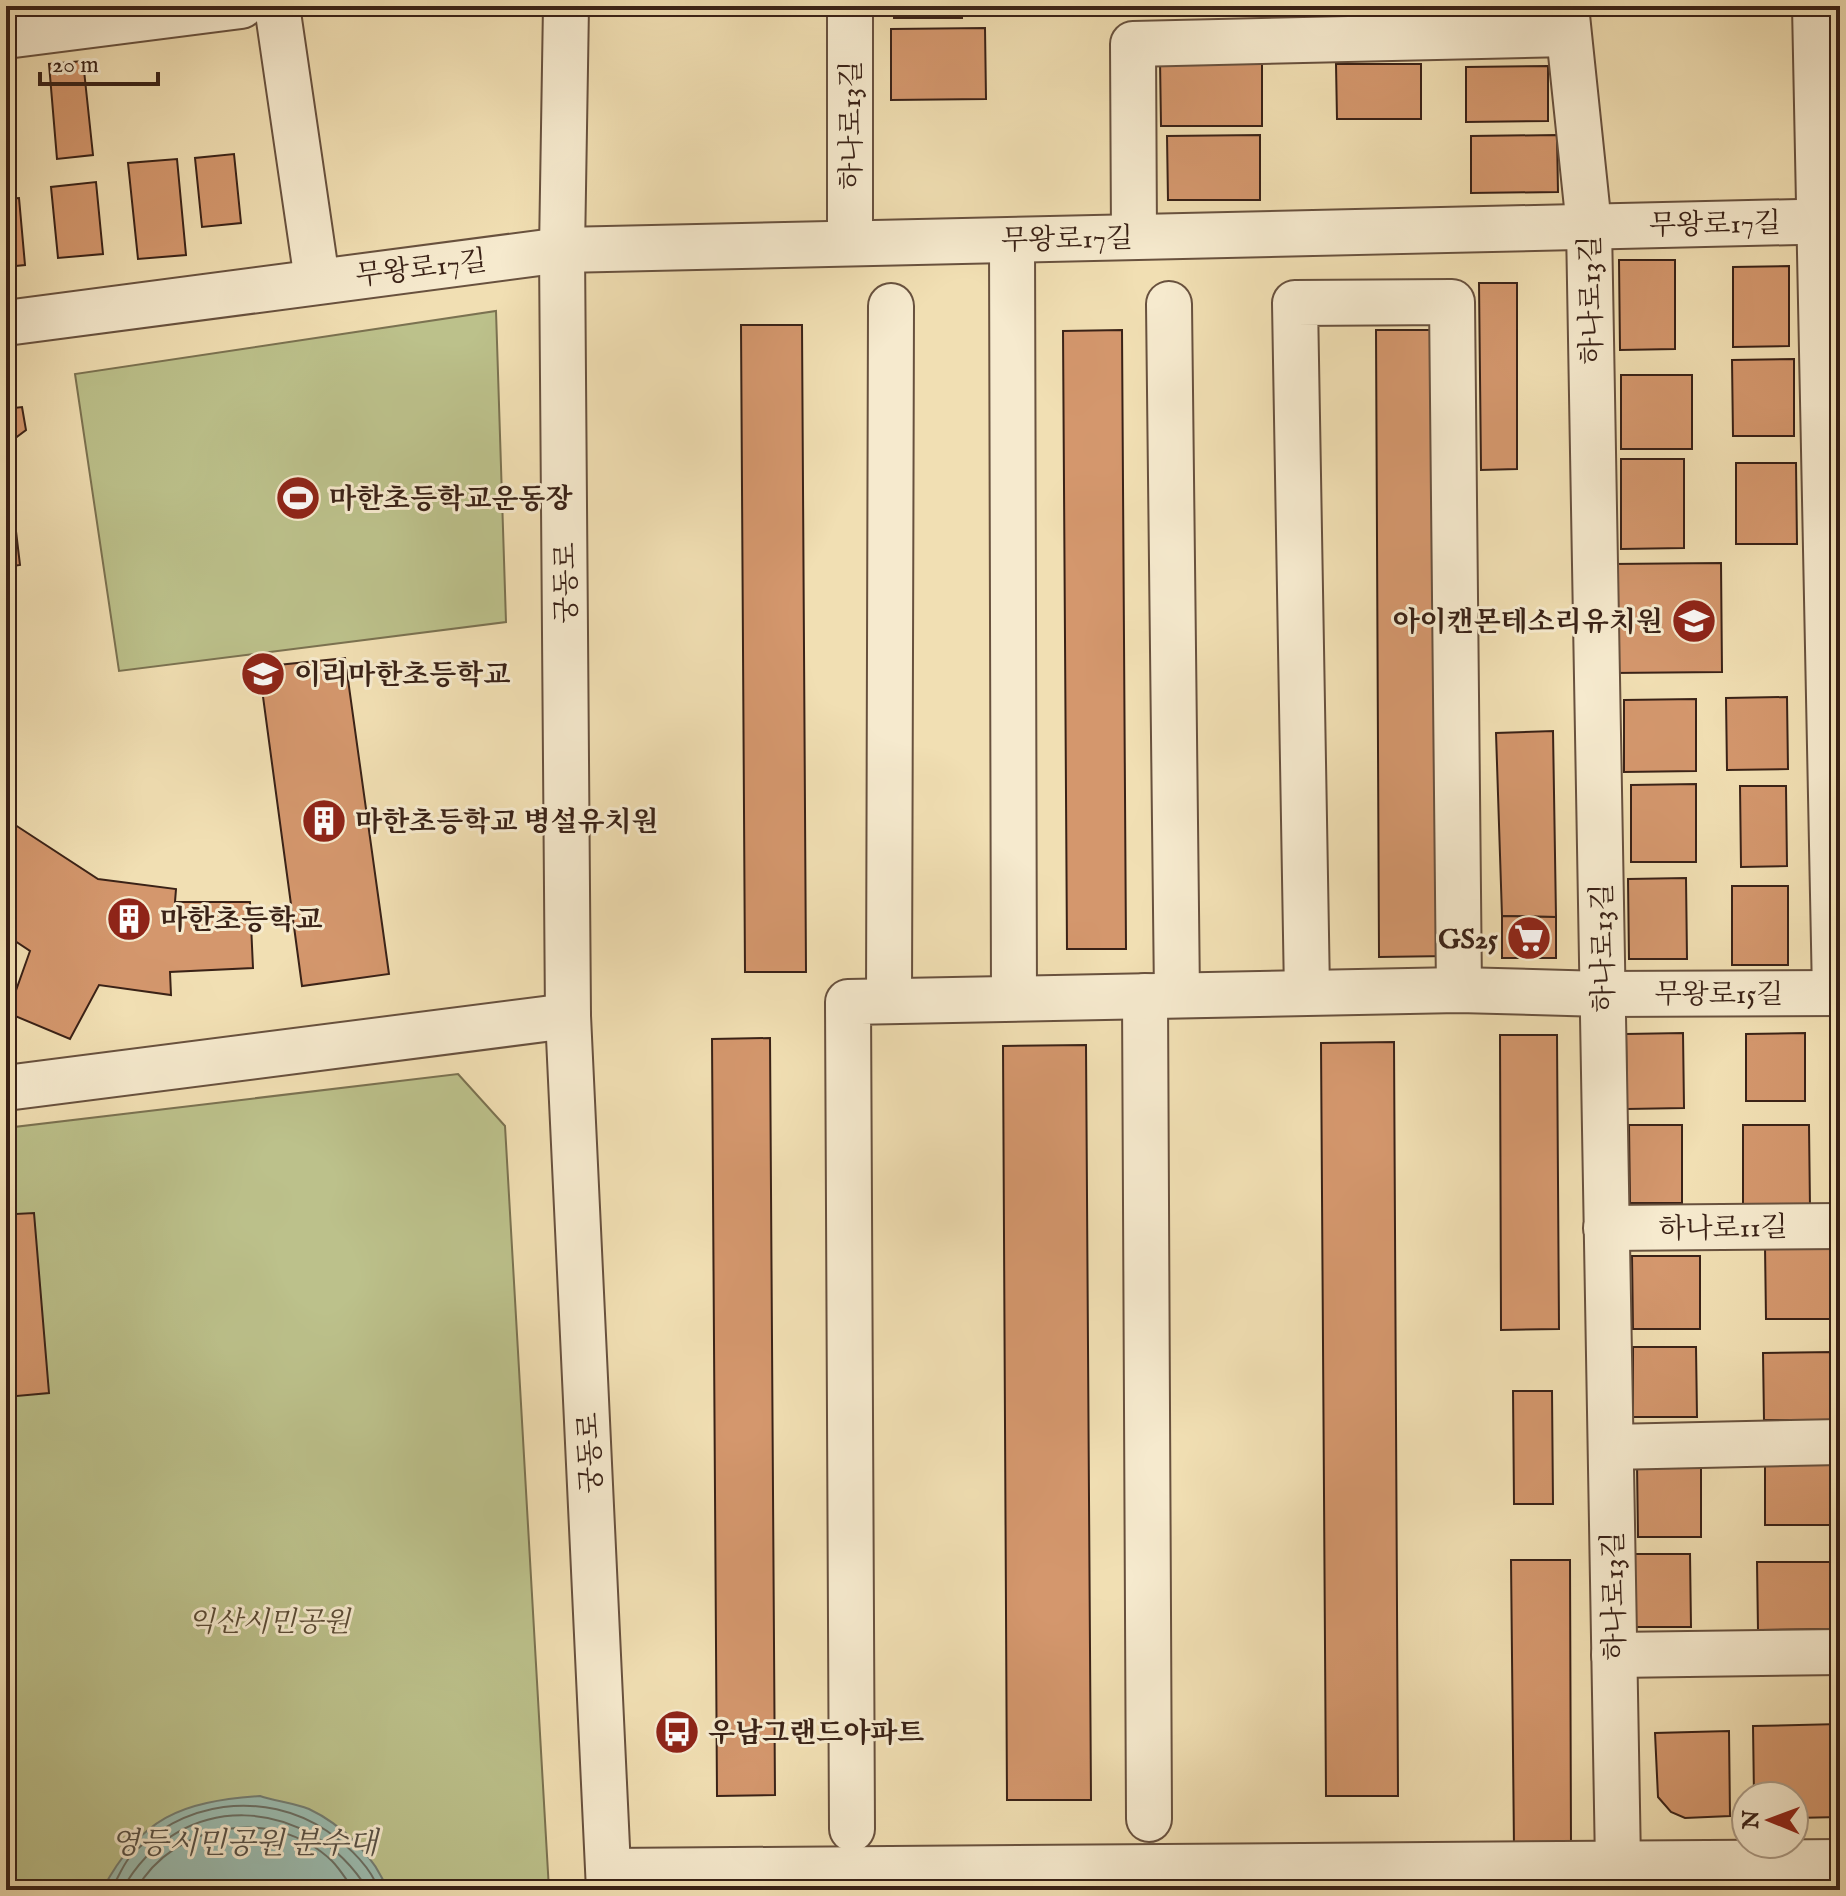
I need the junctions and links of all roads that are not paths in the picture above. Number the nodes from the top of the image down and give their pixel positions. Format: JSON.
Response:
{"nodes":[{"id":1,"x":241,"y":6,"type":"edge"},
{"id":2,"x":277,"y":6,"type":"edge"},
{"id":3,"x":566,"y":6,"type":"edge"},
{"id":4,"x":850,"y":6,"type":"edge"},
{"id":5,"x":1815,"y":6,"type":"edge"},
{"id":6,"x":1567,"y":20,"type":"edge"},
{"id":7,"x":6,"y":36,"type":"edge"},
{"id":8,"x":1830,"y":221,"type":"edge"},
{"id":9,"x":1589,"y":226,"type":"junction"},
{"id":10,"x":1134,"y":236,"type":"junction"},
{"id":11,"x":1012,"y":240,"type":"junction"},
{"id":12,"x":850,"y":243,"type":"junction"},
{"id":13,"x":562,"y":250,"type":"junction"},
{"id":14,"x":317,"y":280,"type":"junction"},
{"id":15,"x":1169,"y":304,"type":"dead end"},
{"id":16,"x":891,"y":306,"type":"dead end"},
{"id":17,"x":6,"y":323,"type":"edge"},
{"id":18,"x":1832,"y":434,"type":"edge"},
{"id":19,"x":1834,"y":610,"type":"edge"},
{"id":20,"x":1836,"y":789,"type":"edge"},
{"id":21,"x":1459,"y":990,"type":"junction"},
{"id":22,"x":1307,"y":992,"type":"junction"},
{"id":23,"x":1838,"y":993,"type":"edge"},
{"id":24,"x":1603,"y":994,"type":"junction"},
{"id":25,"x":1161,"y":996,"type":"junction"},
{"id":26,"x":1014,"y":998,"type":"junction"},
{"id":27,"x":889,"y":1001,"type":"junction"},
{"id":28,"x":568,"y":1016,"type":"junction"},
{"id":29,"x":6,"y":1088,"type":"edge"},
{"id":30,"x":1840,"y":1226,"type":"edge"},
{"id":31,"x":1606,"y":1228,"type":"junction"},
{"id":32,"x":1840,"y":1442,"type":"edge"},
{"id":33,"x":1611,"y":1447,"type":"junction"},
{"id":34,"x":1840,"y":1652,"type":"edge"},
{"id":35,"x":1614,"y":1655,"type":"junction"},
{"id":36,"x":1149,"y":1819,"type":"dead end"},
{"id":37,"x":852,"y":1829,"type":"dead end"},
{"id":38,"x":1840,"y":1862,"type":"edge"},
{"id":39,"x":1618,"y":1863,"type":"junction"},
{"id":40,"x":1735,"y":1876,"type":"edge"},
{"id":41,"x":609,"y":1880,"type":"edge"}],
"edges":[{"from":1,"to":7,"type":"street"},
{"from":2,"to":14,"type":"street","name":"무왕로17길"},
{"from":3,"to":13,"type":"street","name":"궁동로"},
{"from":4,"to":12,"type":"street","name":"하나로13길"},
{"from":5,"to":8,"type":"street","name":"무왕로17길"},
{"from":6,"to":9,"type":"street","name":"하나로13길"},
{"from":6,"to":10,"type":"street","name":"하나로13길"},
{"from":8,"to":9,"type":"street","name":"무왕로17길"},
{"from":8,"to":18,"type":"street","name":"무왕로15길"},
{"from":9,"to":10,"type":"street","name":"무왕로17길"},
{"from":9,"to":24,"type":"street","name":"하나로13길"},
{"from":10,"to":11,"type":"street","name":"무왕로17길"},
{"from":11,"to":12,"type":"street","name":"무왕로17길"},
{"from":11,"to":26,"type":"street"},
{"from":12,"to":13,"type":"street","name":"무왕로17길"},
{"from":13,"to":14,"type":"street","name":"무왕로17길"},
{"from":13,"to":28,"type":"street","name":"궁동로"},
{"from":14,"to":17,"type":"street","name":"무왕로17길"},
{"from":15,"to":25,"type":"street"},
{"from":16,"to":27,"type":"street"},
{"from":18,"to":19,"type":"street","name":"무왕로15길"},
{"from":19,"to":20,"type":"street","name":"무왕로15길"},
{"from":20,"to":23,"type":"street","name":"무왕로15길"},
{"from":21,"to":22,"type":"street","name":"무왕로15길"},
{"from":21,"to":22,"type":"street"},
{"from":21,"to":24,"type":"street","name":"무왕로15길"},
{"from":22,"to":25,"type":"street","name":"무왕로15길"},
{"from":23,"to":24,"type":"street","name":"무왕로15길"},
{"from":24,"to":31,"type":"street","name":"하나로13길"},
{"from":25,"to":26,"type":"street","name":"무왕로15길"},
{"from":25,"to":36,"type":"street"},
{"from":26,"to":27,"type":"street","name":"무왕로15길"},
{"from":27,"to":37,"type":"street","name":"무왕로15길"},
{"from":28,"to":29,"type":"street"},
{"from":28,"to":41,"type":"street","name":"궁동로"},
{"from":30,"to":31,"type":"street","name":"하나로11길"},
{"from":31,"to":33,"type":"street","name":"하나로13길"},
{"from":32,"to":33,"type":"street"},
{"from":33,"to":35,"type":"street","name":"하나로13길"},
{"from":34,"to":35,"type":"street"},
{"from":35,"to":39,"type":"street","name":"하나로13길"},
{"from":38,"to":40,"type":"street"},
{"from":39,"to":40,"type":"street"},
{"from":39,"to":41,"type":"street"}]}
